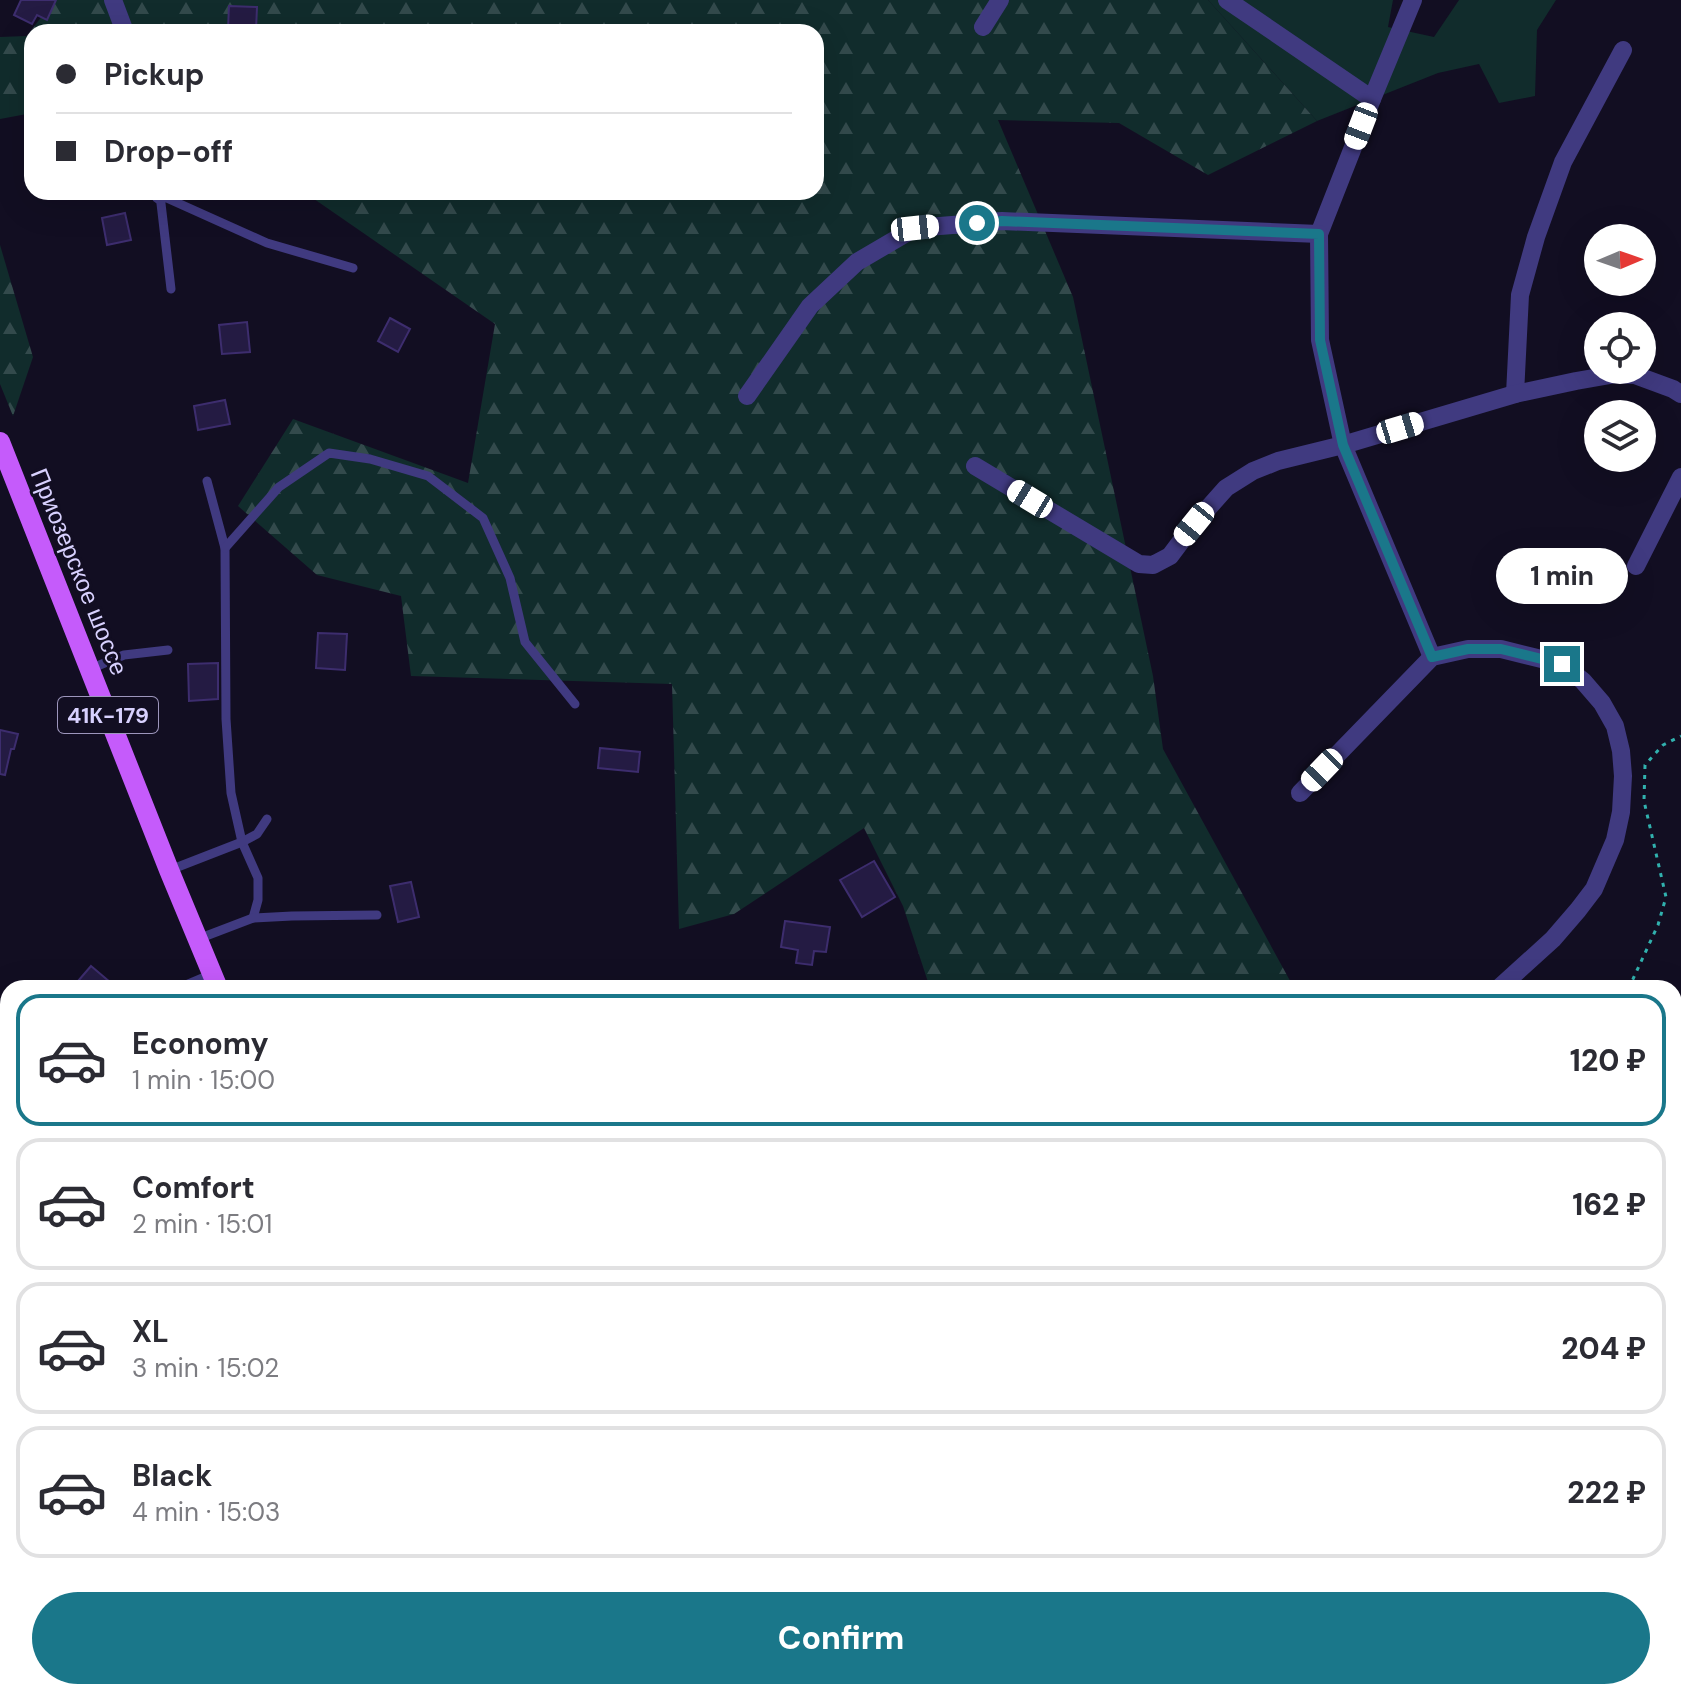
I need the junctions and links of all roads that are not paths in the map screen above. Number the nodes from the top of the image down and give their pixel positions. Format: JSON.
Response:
{"nodes":[{"id":1,"x":114,"y":0,"type":"edge"},
{"id":2,"x":1000,"y":0,"type":"edge"},
{"id":3,"x":1227,"y":0,"type":"edge"},
{"id":4,"x":1413,"y":0,"type":"edge"},
{"id":5,"x":122,"y":24,"type":"edge"},
{"id":6,"x":983,"y":27,"type":"dead end"},
{"id":7,"x":1623,"y":50,"type":"dead end"},
{"id":8,"x":1372,"y":99,"type":"junction"},
{"id":9,"x":161,"y":200,"type":"edge"},
{"id":10,"x":173,"y":200,"type":"edge"},
{"id":11,"x":1319,"y":234,"type":"junction"},
{"id":12,"x":353,"y":268,"type":"dead end"},
{"id":13,"x":171,"y":289,"type":"dead end"},
{"id":14,"x":1515,"y":394,"type":"junction"},
{"id":15,"x":1681,"y":394,"type":"edge"},
{"id":16,"x":747,"y":396,"type":"dead end"},
{"id":17,"x":0,"y":442,"type":"edge"},
{"id":18,"x":1343,"y":445,"type":"junction"},
{"id":19,"x":975,"y":466,"type":"dead end"},
{"id":20,"x":1681,"y":477,"type":"edge"},
{"id":21,"x":207,"y":481,"type":"dead end"},
{"id":22,"x":225,"y":548,"type":"junction"},
{"id":23,"x":1636,"y":566,"type":"dead end"},
{"id":24,"x":168,"y":650,"type":"dead end"},
{"id":25,"x":1432,"y":657,"type":"junction"},
{"id":26,"x":90,"y":669,"type":"junction"},
{"id":27,"x":575,"y":704,"type":"dead end"},
{"id":28,"x":1300,"y":793,"type":"dead end"},
{"id":29,"x":267,"y":819,"type":"dead end"},
{"id":30,"x":242,"y":842,"type":"junction"},
{"id":31,"x":169,"y":870,"type":"junction"},
{"id":32,"x":377,"y":915,"type":"dead end"},
{"id":33,"x":253,"y":918,"type":"junction"},
{"id":34,"x":198,"y":939,"type":"junction"},
{"id":35,"x":215,"y":980,"type":"edge"},
{"id":36,"x":1508,"y":980,"type":"edge"}],
"edges":[{"from":1,"to":5,"type":"street"},
{"from":2,"to":6,"type":"street"},
{"from":3,"to":8,"type":"street"},
{"from":4,"to":8,"type":"street"},
{"from":7,"to":14,"type":"street"},
{"from":8,"to":11,"type":"street"},
{"from":9,"to":13,"type":"lane"},
{"from":10,"to":12,"type":"lane"},
{"from":11,"to":16,"type":"street"},
{"from":11,"to":18,"type":"street"},
{"from":14,"to":15,"type":"street"},
{"from":14,"to":18,"type":"street"},
{"from":17,"to":26,"type":"main road","name":"Приозерское шоссе","number":"41К-179"},
{"from":18,"to":19,"type":"street"},
{"from":18,"to":25,"type":"street"},
{"from":20,"to":23,"type":"street"},
{"from":21,"to":22,"type":"lane"},
{"from":22,"to":27,"type":"lane"},
{"from":22,"to":30,"type":"lane"},
{"from":24,"to":26,"type":"lane"},
{"from":25,"to":28,"type":"street"},
{"from":25,"to":36,"type":"street"},
{"from":26,"to":31,"type":"main road","name":"Приозерское шоссе","number":"41К-179"},
{"from":29,"to":30,"type":"lane"},
{"from":30,"to":31,"type":"lane"},
{"from":30,"to":33,"type":"lane"},
{"from":31,"to":34,"type":"main road","name":"Приозерское шоссе","number":"41К-179"},
{"from":32,"to":33,"type":"lane"},
{"from":33,"to":34,"type":"lane"},
{"from":34,"to":35,"type":"main road","name":"Приозерское шоссе","number":"41К-179"}]}
